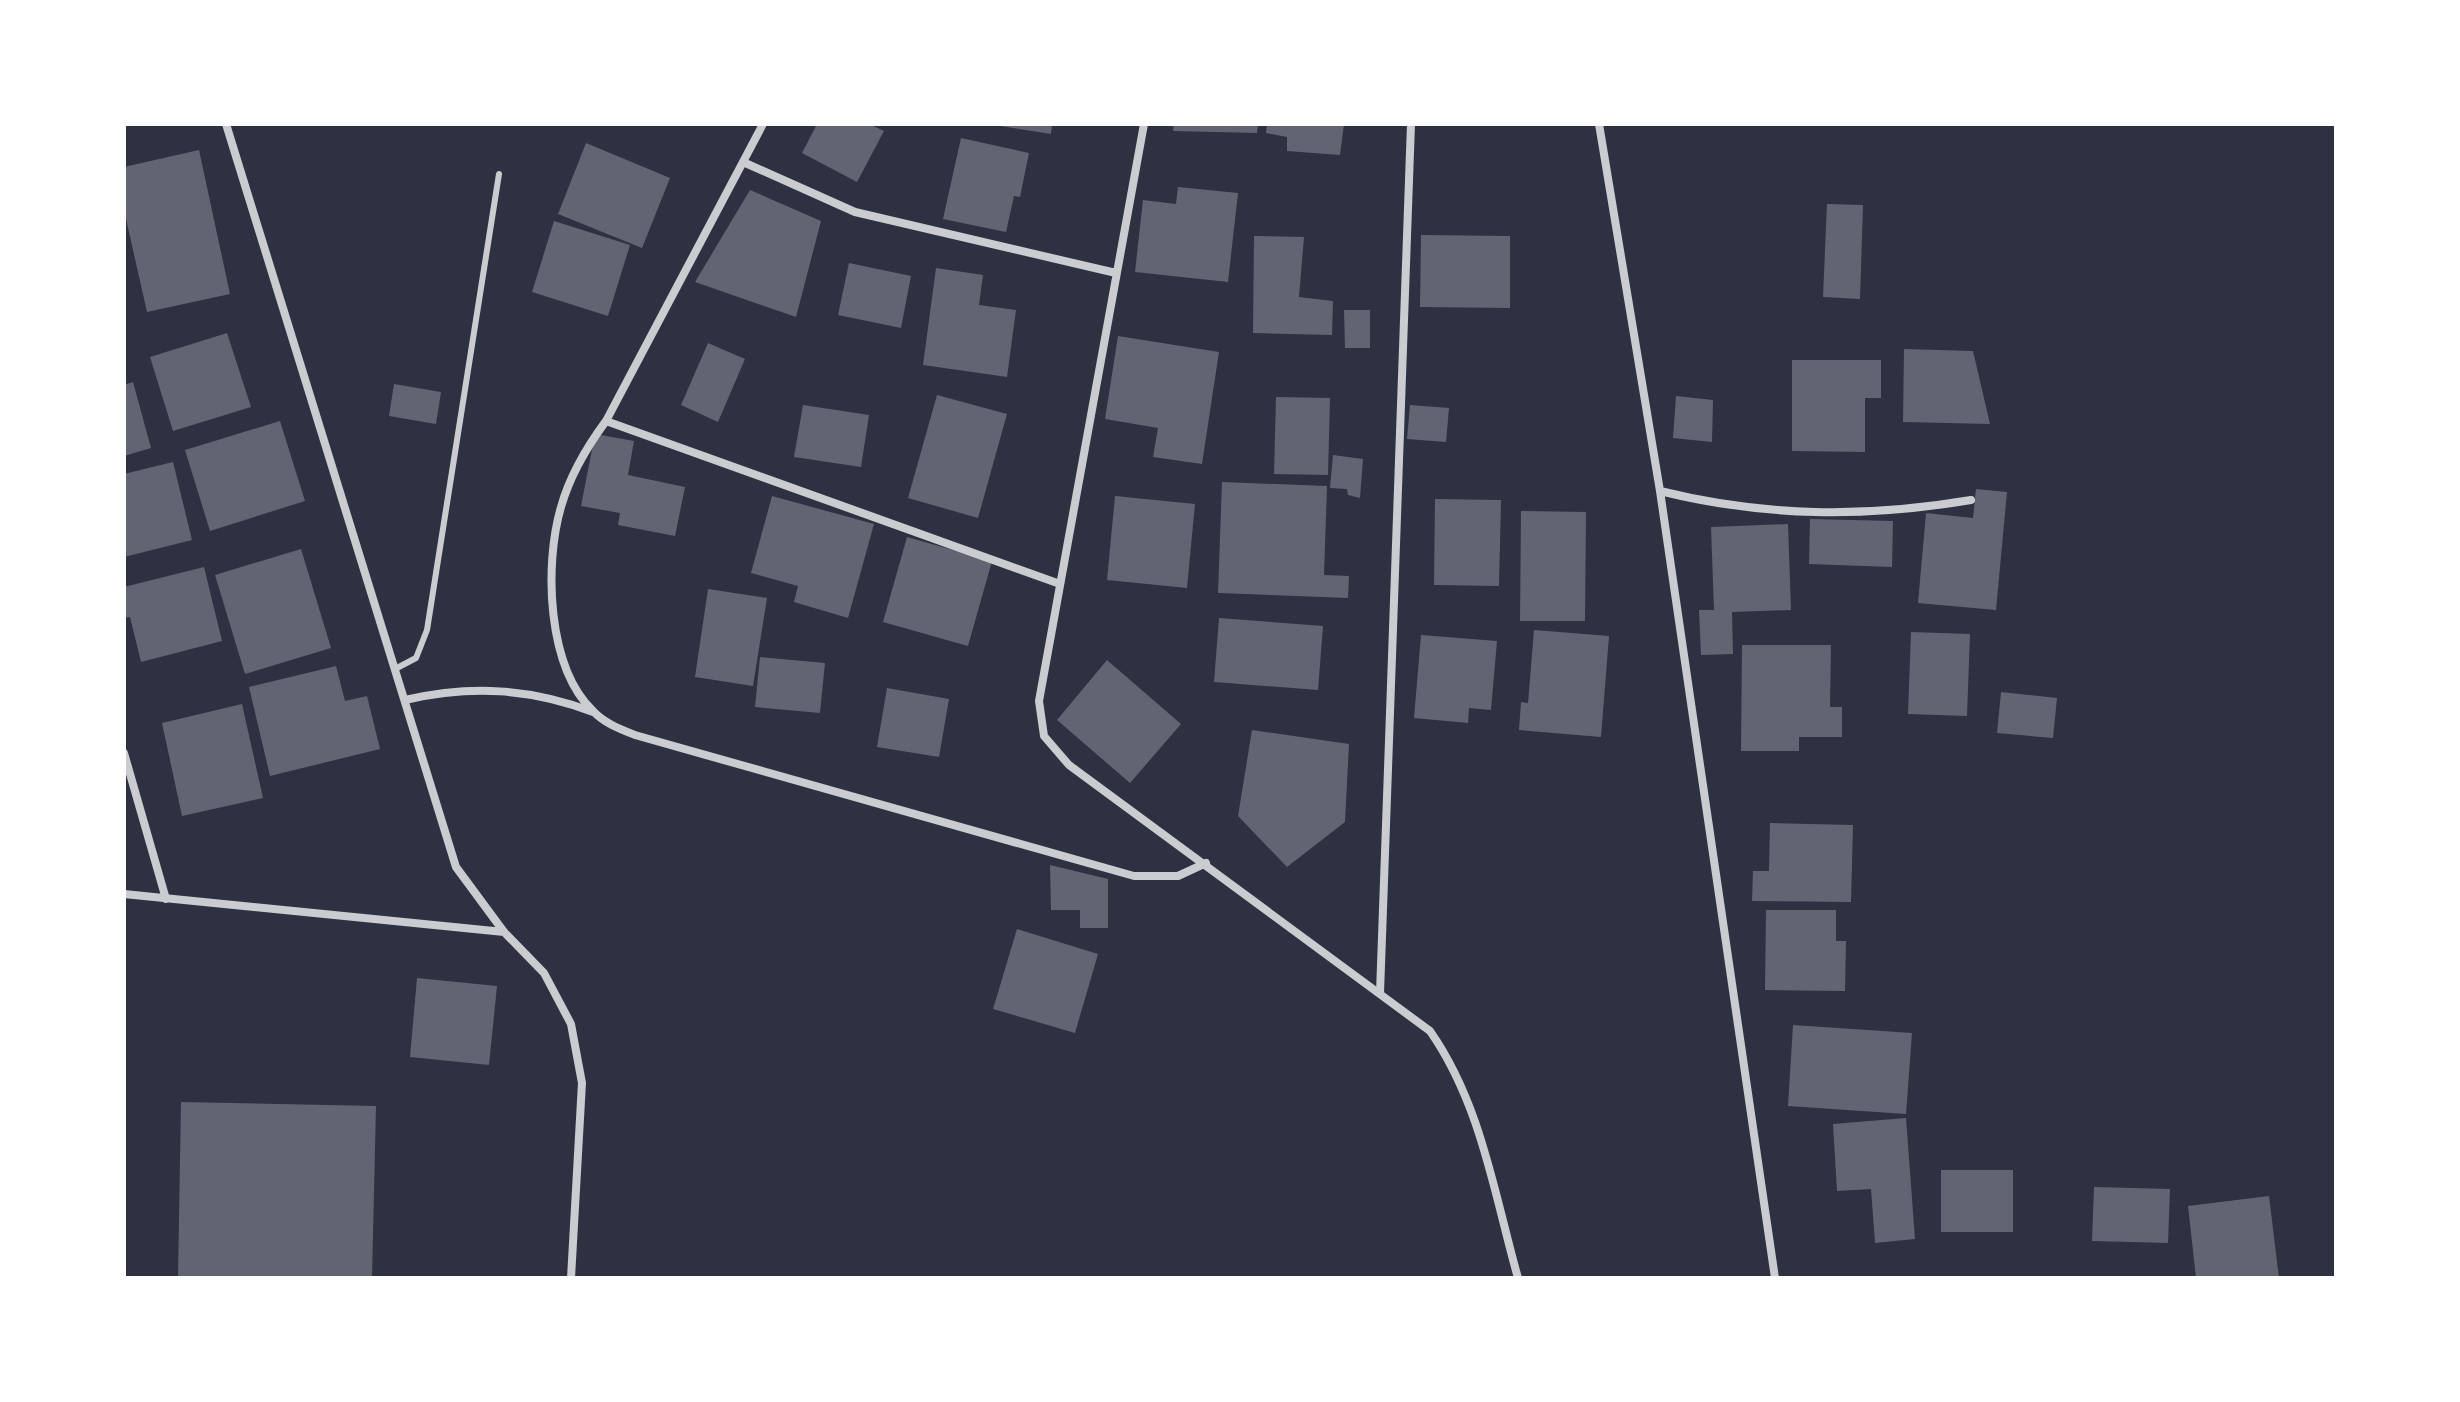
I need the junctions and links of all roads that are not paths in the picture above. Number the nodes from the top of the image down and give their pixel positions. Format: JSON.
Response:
{"nodes":[{"id":1,"x":226,"y":124,"type":"edge"},
{"id":2,"x":763,"y":124,"type":"edge"},
{"id":3,"x":1144,"y":124,"type":"edge"},
{"id":4,"x":1411,"y":124,"type":"edge"},
{"id":5,"x":1599,"y":124,"type":"edge"},
{"id":6,"x":743,"y":162,"type":"junction"},
{"id":7,"x":499,"y":174,"type":"dead end"},
{"id":8,"x":1116,"y":273,"type":"junction"},
{"id":9,"x":606,"y":421,"type":"junction"},
{"id":10,"x":1660,"y":491,"type":"junction"},
{"id":11,"x":1971,"y":500,"type":"dead end"},
{"id":12,"x":1060,"y":584,"type":"junction"},
{"id":13,"x":395,"y":669,"type":"junction"},
{"id":14,"x":405,"y":700,"type":"junction"},
{"id":15,"x":594,"y":712,"type":"junction"},
{"id":16,"x":124,"y":753,"type":"edge"},
{"id":17,"x":1206,"y":863,"type":"junction"},
{"id":18,"x":124,"y":894,"type":"edge"},
{"id":19,"x":166,"y":899,"type":"junction"},
{"id":20,"x":504,"y":932,"type":"junction"},
{"id":21,"x":1380,"y":993,"type":"junction"},
{"id":22,"x":571,"y":1278,"type":"edge"},
{"id":23,"x":1518,"y":1278,"type":"edge"},
{"id":24,"x":1775,"y":1278,"type":"edge"}],
"edges":[{"from":1,"to":13,"type":"street"},
{"from":2,"to":6,"type":"street"},
{"from":3,"to":8,"type":"street"},
{"from":4,"to":21,"type":"street"},
{"from":5,"to":10,"type":"street"},
{"from":6,"to":8,"type":"street"},
{"from":6,"to":9,"type":"street"},
{"from":7,"to":13,"type":"lane"},
{"from":8,"to":12,"type":"street"},
{"from":9,"to":12,"type":"street"},
{"from":9,"to":15,"type":"street"},
{"from":10,"to":11,"type":"street"},
{"from":10,"to":24,"type":"street"},
{"from":12,"to":17,"type":"street"},
{"from":13,"to":14,"type":"street"},
{"from":14,"to":15,"type":"street"},
{"from":14,"to":20,"type":"street"},
{"from":15,"to":17,"type":"street"},
{"from":16,"to":19,"type":"street"},
{"from":17,"to":21,"type":"street"},
{"from":18,"to":19,"type":"street"},
{"from":19,"to":20,"type":"street"},
{"from":20,"to":22,"type":"street"},
{"from":21,"to":23,"type":"street"}]}
